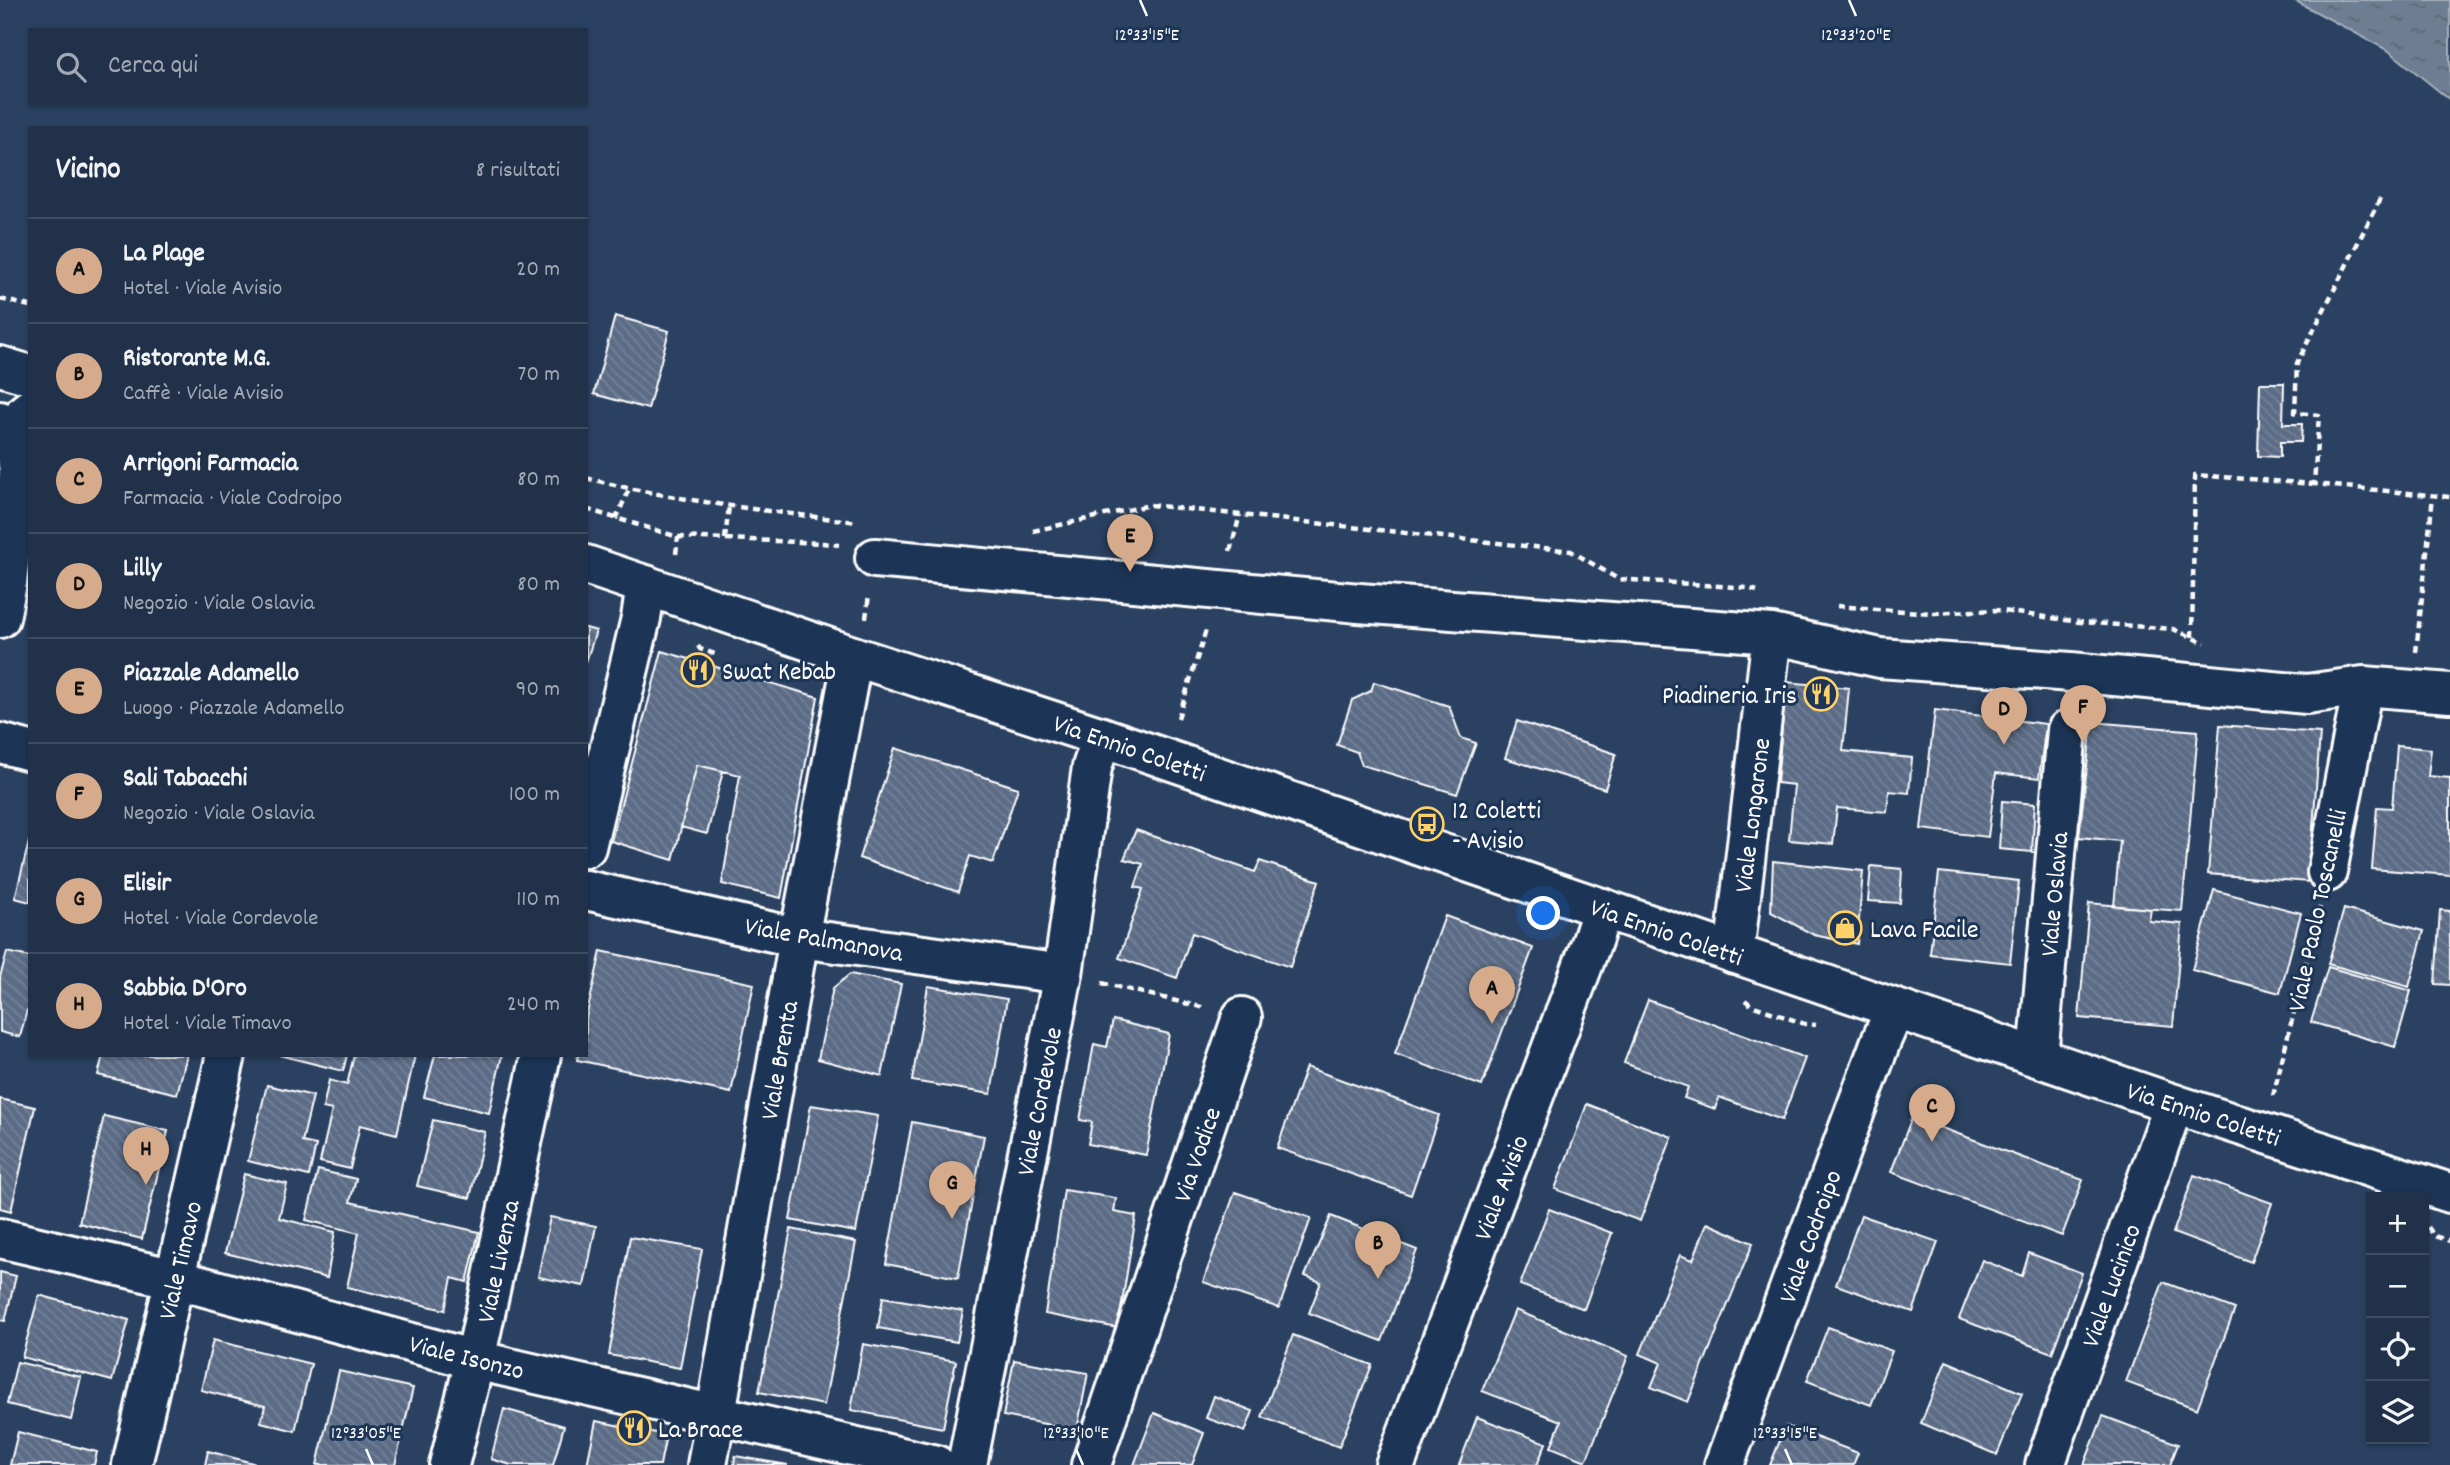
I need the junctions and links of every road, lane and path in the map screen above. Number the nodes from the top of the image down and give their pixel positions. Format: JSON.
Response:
{"nodes":[{"id":1,"x":2380,"y":199,"type":"dead end"},
{"id":2,"x":0,"y":299,"type":"edge"},
{"id":3,"x":28,"y":306,"type":"edge"},
{"id":4,"x":0,"y":366,"type":"edge"},
{"id":5,"x":28,"y":374,"type":"edge"},
{"id":6,"x":28,"y":411,"type":"edge"},
{"id":7,"x":16,"y":456,"type":"edge"},
{"id":8,"x":588,"y":479,"type":"edge"},
{"id":9,"x":2314,"y":484,"type":"junction"},
{"id":10,"x":629,"y":489,"type":"junction"},
{"id":11,"x":2433,"y":496,"type":"junction"},
{"id":12,"x":2450,"y":497,"type":"edge"},
{"id":13,"x":729,"y":506,"type":"junction"},
{"id":14,"x":588,"y":510,"type":"edge"},
{"id":15,"x":616,"y":519,"type":"junction"},
{"id":16,"x":863,"y":523,"type":"dead end"},
{"id":17,"x":1023,"y":533,"type":"dead end"},
{"id":18,"x":725,"y":539,"type":"junction"},
{"id":19,"x":875,"y":558,"type":"joint"},
{"id":20,"x":28,"y":559,"type":"edge"},
{"id":21,"x":588,"y":566,"type":"edge"},
{"id":22,"x":646,"y":585,"type":"junction"},
{"id":23,"x":1760,"y":592,"type":"dead end"},
{"id":24,"x":1824,"y":605,"type":"dead end"},
{"id":25,"x":2,"y":610,"type":"edge"},
{"id":26,"x":1772,"y":634,"type":"junction"},
{"id":27,"x":2192,"y":638,"type":"junction"},
{"id":28,"x":2216,"y":643,"type":"dead end"},
{"id":29,"x":853,"y":656,"type":"junction"},
{"id":30,"x":2363,"y":685,"type":"junction"},
{"id":31,"x":2432,"y":691,"type":"edge"},
{"id":32,"x":2067,"y":730,"type":"dead end"},
{"id":33,"x":1102,"y":737,"type":"junction"},
{"id":34,"x":0,"y":743,"type":"edge"},
{"id":35,"x":28,"y":750,"type":"edge"},
{"id":36,"x":588,"y":839,"type":"edge"},
{"id":37,"x":2327,"y":872,"type":"joint"},
{"id":38,"x":588,"y":890,"type":"edge"},
{"id":39,"x":1603,"y":908,"type":"junction"},
{"id":40,"x":799,"y":937,"type":"junction"},
{"id":41,"x":1734,"y":954,"type":"junction"},
{"id":42,"x":1063,"y":974,"type":"junction"},
{"id":43,"x":1895,"y":1009,"type":"junction"},
{"id":44,"x":1242,"y":1017,"type":"joint"},
{"id":45,"x":226,"y":1057,"type":"edge"},
{"id":46,"x":541,"y":1057,"type":"edge"},
{"id":47,"x":2038,"y":1057,"type":"junction"},
{"id":48,"x":2174,"y":1104,"type":"junction"},
{"id":49,"x":2263,"y":1133,"type":"junction"},
{"id":50,"x":2450,"y":1193,"type":"edge"},
{"id":51,"x":2429,"y":1230,"type":"edge"},
{"id":52,"x":0,"y":1238,"type":"edge"},
{"id":53,"x":2450,"y":1241,"type":"edge"},
{"id":54,"x":175,"y":1279,"type":"junction"},
{"id":55,"x":475,"y":1360,"type":"junction"},
{"id":56,"x":717,"y":1414,"type":"junction"},
{"id":57,"x":132,"y":1465,"type":"edge"},
{"id":58,"x":449,"y":1465,"type":"edge"},
{"id":59,"x":707,"y":1465,"type":"edge"},
{"id":60,"x":936,"y":1465,"type":"edge"},
{"id":61,"x":967,"y":1465,"type":"edge"},
{"id":62,"x":1091,"y":1465,"type":"edge"},
{"id":63,"x":1395,"y":1465,"type":"edge"},
{"id":64,"x":1724,"y":1465,"type":"edge"},
{"id":65,"x":2045,"y":1465,"type":"edge"}],
"edges":[{"from":1,"to":9,"type":"path"},
{"from":2,"to":3,"type":"path"},
{"from":4,"to":5,"type":"street"},
{"from":6,"to":7,"type":"street"},
{"from":7,"to":25,"type":"street"},
{"from":8,"to":10,"type":"path"},
{"from":9,"to":11,"type":"path"},
{"from":9,"to":27,"type":"path"},
{"from":10,"to":13,"type":"path"},
{"from":10,"to":15,"type":"path"},
{"from":11,"to":12,"type":"path"},
{"from":11,"to":31,"type":"path"},
{"from":13,"to":16,"type":"path"},
{"from":13,"to":18,"type":"path"},
{"from":14,"to":15,"type":"path"},
{"from":15,"to":18,"type":"path"},
{"from":17,"to":23,"type":"path"},
{"from":18,"to":19,"type":"path"},
{"from":19,"to":26,"type":"street"},
{"from":20,"to":25,"type":"street"},
{"from":21,"to":22,"type":"street"},
{"from":22,"to":29,"type":"street","name":"Via Ennio Coletti"},
{"from":22,"to":36,"type":"street"},
{"from":24,"to":27,"type":"path"},
{"from":26,"to":30,"type":"street"},
{"from":26,"to":41,"type":"street","name":"Viale Longarone"},
{"from":27,"to":28,"type":"path"},
{"from":29,"to":33,"type":"street","name":"Via Ennio Coletti"},
{"from":29,"to":40,"type":"street","name":"Viale Brenta"},
{"from":30,"to":31,"type":"street"},
{"from":30,"to":37,"type":"street","name":"Viale Paolo Toscanelli"},
{"from":32,"to":47,"type":"street","name":"Viale Oslavia"},
{"from":33,"to":39,"type":"street","name":"Via Ennio Coletti"},
{"from":33,"to":42,"type":"street","name":"Viale Cordevole"},
{"from":34,"to":35,"type":"street"},
{"from":37,"to":49,"type":"path","name":"Viale Paolo Toscanelli"},
{"from":38,"to":40,"type":"street","name":"Viale Palmanova"},
{"from":39,"to":41,"type":"street","name":"Via Ennio Coletti"},
{"from":39,"to":63,"type":"street","name":"Viale Avisio"},
{"from":40,"to":42,"type":"street","name":"Viale Palmanova"},
{"from":40,"to":56,"type":"street","name":"Viale Brenta"},
{"from":41,"to":43,"type":"street","name":"Via Ennio Coletti"},
{"from":42,"to":44,"type":"path"},
{"from":42,"to":61,"type":"street","name":"Viale Cordevole"},
{"from":43,"to":47,"type":"street","name":"Via Ennio Coletti"},
{"from":43,"to":64,"type":"street","name":"Viale Codroipo"},
{"from":44,"to":62,"type":"street","name":"Via Vodice"},
{"from":45,"to":54,"type":"street","name":"Viale Timavo"},
{"from":46,"to":55,"type":"street","name":"Viale Livenza"},
{"from":47,"to":48,"type":"street","name":"Via Ennio Coletti"},
{"from":48,"to":49,"type":"street","name":"Via Ennio Coletti"},
{"from":48,"to":65,"type":"street","name":"Viale Lucinico"},
{"from":49,"to":50,"type":"street","name":"Via Ennio Coletti"},
{"from":51,"to":53,"type":"path"},
{"from":52,"to":54,"type":"street","name":"Viale Isonzo"},
{"from":54,"to":55,"type":"street","name":"Viale Isonzo"},
{"from":54,"to":57,"type":"street","name":"Viale Timavo"},
{"from":55,"to":56,"type":"street","name":"Viale Isonzo"},
{"from":55,"to":58,"type":"street","name":"Viale Livenza"},
{"from":56,"to":59,"type":"street","name":"Viale Brenta"},
{"from":56,"to":60,"type":"street","name":"Viale Isonzo"}]}
